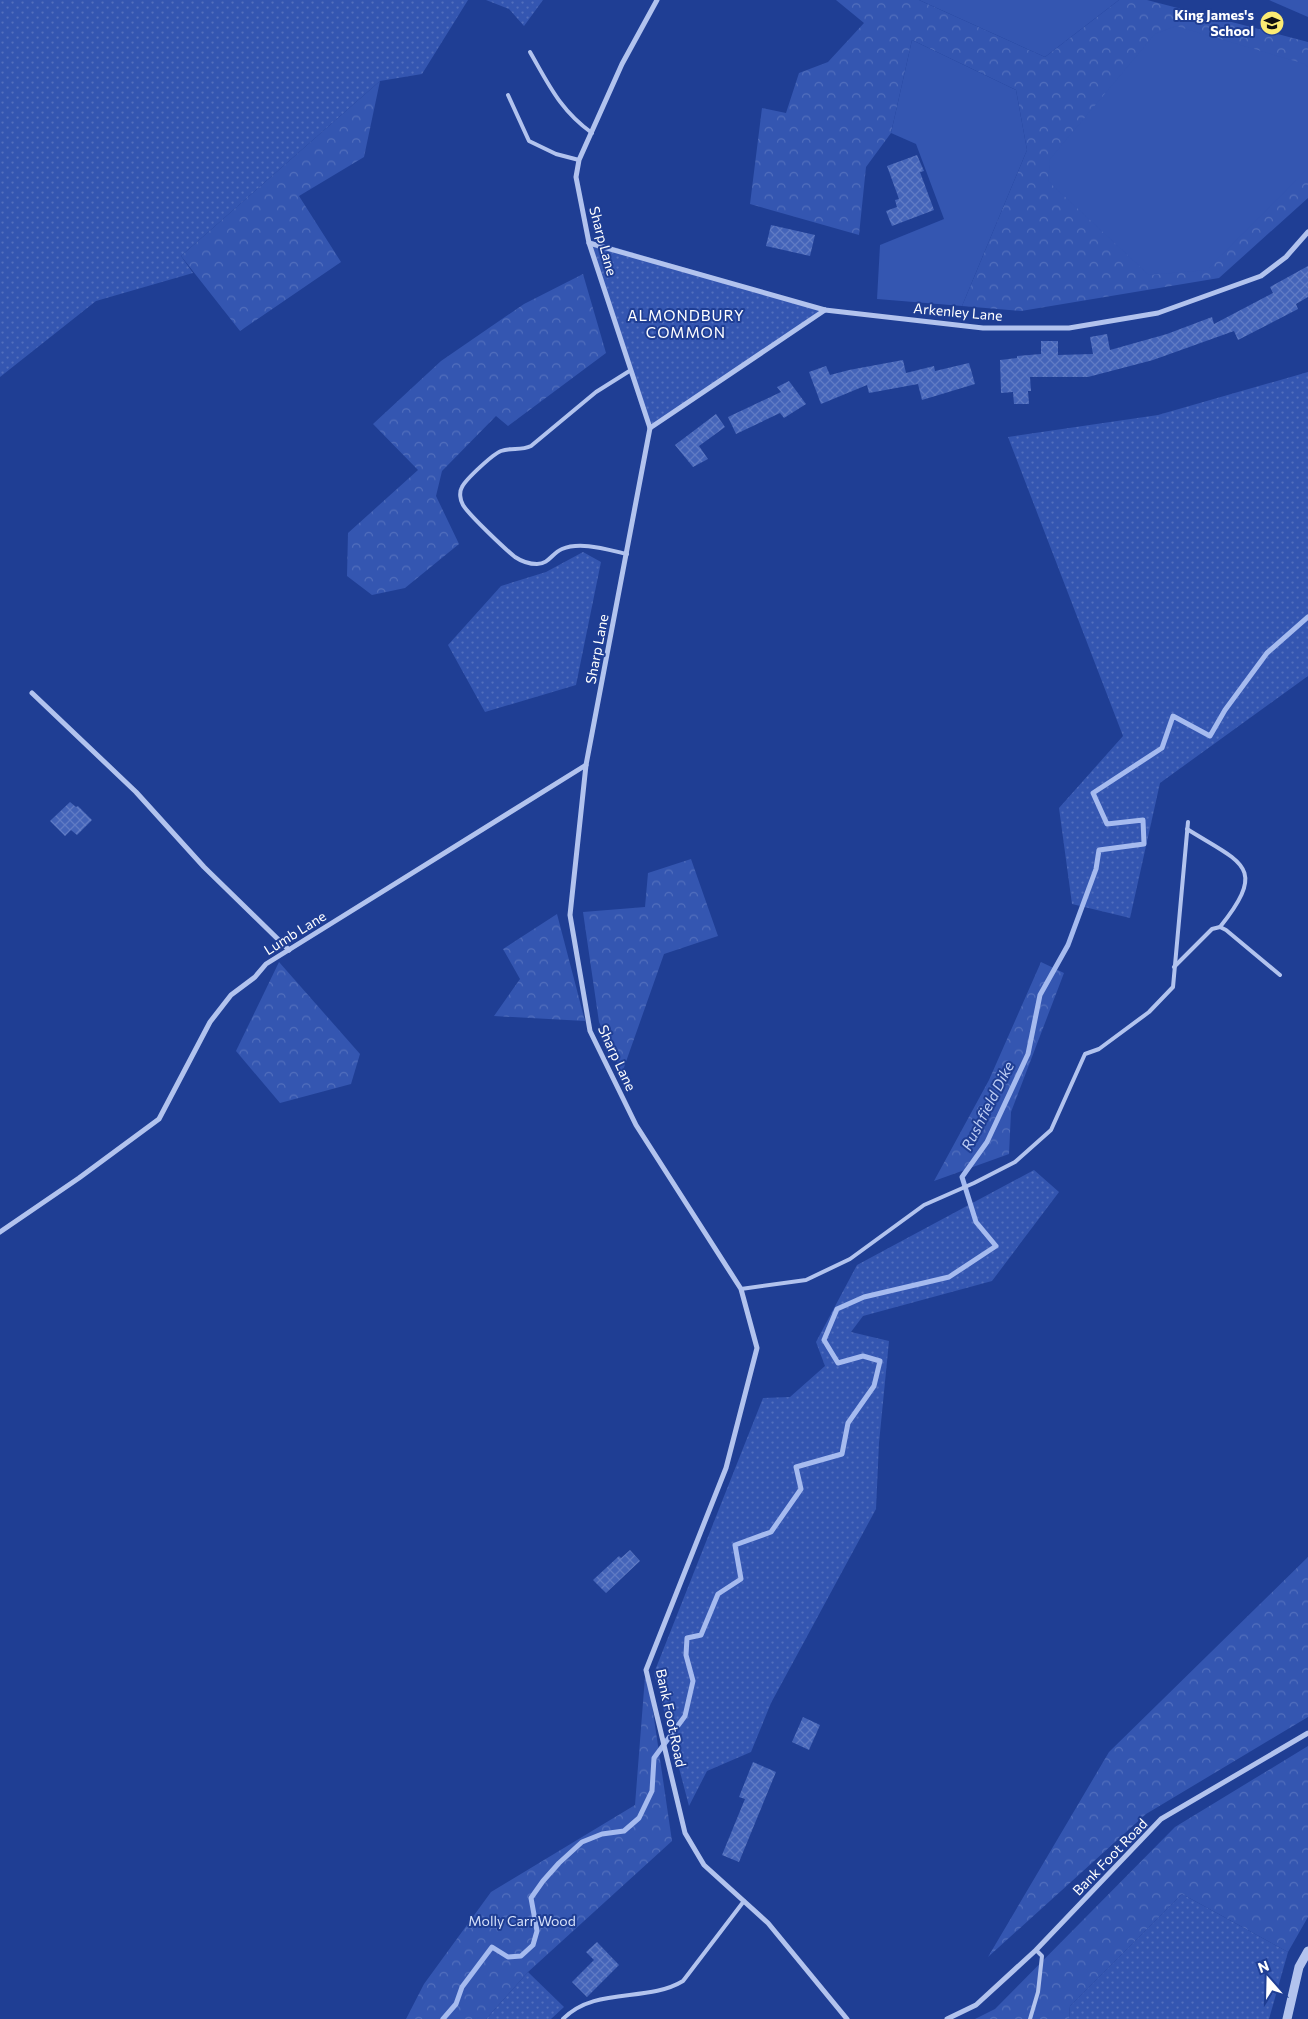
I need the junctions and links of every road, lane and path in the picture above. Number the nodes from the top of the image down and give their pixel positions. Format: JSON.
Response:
{"nodes":[{"id":1,"x":657,"y":0,"type":"edge"},
{"id":2,"x":530,"y":52,"type":"dead end"},
{"id":3,"x":508,"y":95,"type":"dead end"},
{"id":4,"x":592,"y":133,"type":"junction"},
{"id":5,"x":579,"y":160,"type":"junction"},
{"id":6,"x":1308,"y":232,"type":"edge"},
{"id":7,"x":589,"y":243,"type":"junction"},
{"id":8,"x":825,"y":310,"type":"junction"},
{"id":9,"x":631,"y":370,"type":"junction"},
{"id":10,"x":650,"y":428,"type":"junction"},
{"id":11,"x":627,"y":554,"type":"junction"},
{"id":12,"x":32,"y":693,"type":"dead end"},
{"id":13,"x":586,"y":765,"type":"junction"},
{"id":14,"x":1188,"y":822,"type":"dead end"},
{"id":15,"x":1187,"y":829,"type":"junction"},
{"id":16,"x":1220,"y":927,"type":"junction"},
{"id":17,"x":289,"y":950,"type":"junction"},
{"id":18,"x":1174,"y":967,"type":"junction"},
{"id":19,"x":1280,"y":975,"type":"dead end"},
{"id":20,"x":0,"y":1232,"type":"edge"},
{"id":21,"x":741,"y":1289,"type":"junction"},
{"id":22,"x":1308,"y":1733,"type":"edge"},
{"id":23,"x":744,"y":1901,"type":"junction"},
{"id":24,"x":1036,"y":1950,"type":"junction"},
{"id":25,"x":1308,"y":1951,"type":"edge"},
{"id":26,"x":563,"y":2019,"type":"edge"},
{"id":27,"x":848,"y":2019,"type":"edge"},
{"id":28,"x":946,"y":2019,"type":"edge"},
{"id":29,"x":1030,"y":2019,"type":"edge"},
{"id":30,"x":1287,"y":2019,"type":"edge"}],
"edges":[{"from":1,"to":4,"type":"street","name":"Sharp Lane"},
{"from":2,"to":4,"type":"lane"},
{"from":3,"to":5,"type":"lane"},
{"from":4,"to":5,"type":"street","name":"Sharp Lane"},
{"from":5,"to":7,"type":"street","name":"Sharp Lane"},
{"from":6,"to":8,"type":"street","name":"Arkenley Lane"},
{"from":7,"to":8,"type":"street","name":"Arkenley Lane"},
{"from":7,"to":9,"type":"street","name":"Sharp Lane"},
{"from":8,"to":10,"type":"street"},
{"from":9,"to":10,"type":"street","name":"Sharp Lane"},
{"from":9,"to":11,"type":"lane"},
{"from":10,"to":11,"type":"street","name":"Sharp Lane"},
{"from":11,"to":13,"type":"street","name":"Sharp Lane"},
{"from":12,"to":17,"type":"street"},
{"from":13,"to":17,"type":"street","name":"Lumb Lane"},
{"from":13,"to":21,"type":"street","name":"Sharp Lane"},
{"from":14,"to":15,"type":"lane"},
{"from":15,"to":16,"type":"lane"},
{"from":15,"to":18,"type":"lane"},
{"from":16,"to":18,"type":"lane"},
{"from":16,"to":19,"type":"lane"},
{"from":17,"to":20,"type":"street","name":"Lumb Lane"},
{"from":18,"to":21,"type":"lane"},
{"from":21,"to":23,"type":"street","name":"Bank Foot Road"},
{"from":22,"to":24,"type":"street","name":"Bank Foot Road"},
{"from":23,"to":26,"type":"lane"},
{"from":23,"to":27,"type":"street","name":"Bank Foot Road"},
{"from":24,"to":28,"type":"street","name":"Bank Foot Road"},
{"from":24,"to":29,"type":"lane"},
{"from":25,"to":30,"type":"street"}]}
